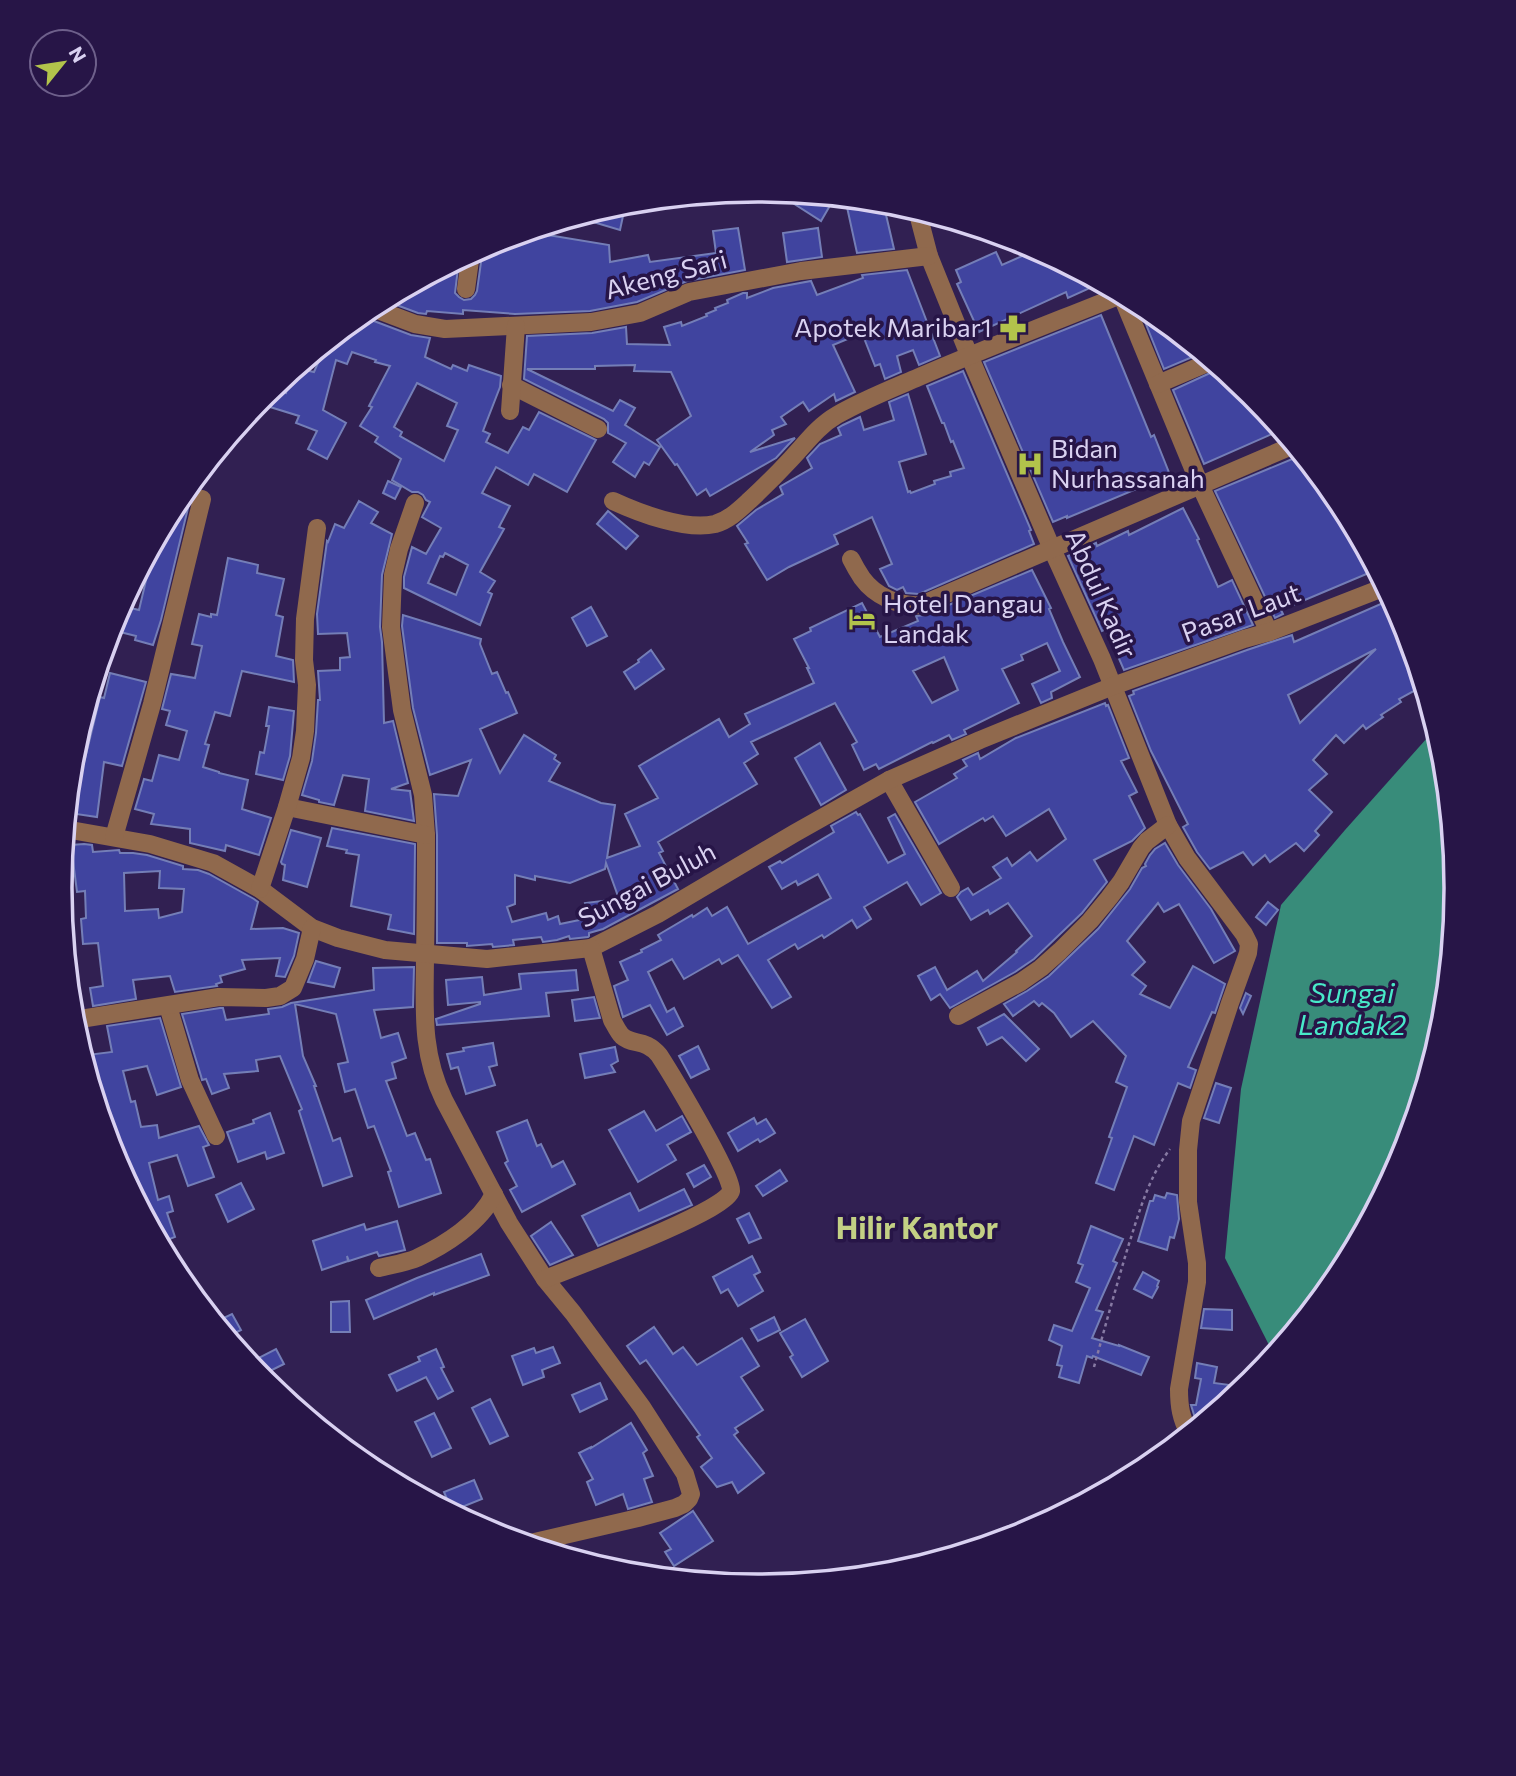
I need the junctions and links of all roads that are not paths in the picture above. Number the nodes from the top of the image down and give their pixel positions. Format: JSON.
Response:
{"nodes":[{"id":1,"x":920,"y":221,"type":"edge"},
{"id":2,"x":929,"y":256,"type":"junction"},
{"id":3,"x":469,"y":266,"type":"edge"},
{"id":4,"x":466,"y":289,"type":"dead end"},
{"id":5,"x":1110,"y":299,"type":"edge"},
{"id":6,"x":1127,"y":310,"type":"edge"},
{"id":7,"x":384,"y":312,"type":"edge"},
{"id":8,"x":516,"y":326,"type":"junction"},
{"id":9,"x":970,"y":355,"type":"junction"},
{"id":10,"x":1202,"y":365,"type":"edge"},
{"id":11,"x":1158,"y":384,"type":"junction"},
{"id":12,"x":511,"y":385,"type":"junction"},
{"id":13,"x":509,"y":411,"type":"dead end"},
{"id":14,"x":598,"y":429,"type":"dead end"},
{"id":15,"x":1285,"y":450,"type":"edge"},
{"id":16,"x":1200,"y":485,"type":"junction"},
{"id":17,"x":202,"y":499,"type":"dead end"},
{"id":18,"x":612,"y":501,"type":"dead end"},
{"id":19,"x":415,"y":503,"type":"dead end"},
{"id":20,"x":317,"y":528,"type":"dead end"},
{"id":21,"x":1052,"y":549,"type":"junction"},
{"id":22,"x":851,"y":559,"type":"dead end"},
{"id":23,"x":1376,"y":590,"type":"edge"},
{"id":24,"x":1269,"y":632,"type":"junction"},
{"id":25,"x":1113,"y":686,"type":"junction"},
{"id":26,"x":889,"y":780,"type":"junction"},
{"id":27,"x":287,"y":807,"type":"junction"},
{"id":28,"x":1168,"y":825,"type":"junction"},
{"id":29,"x":74,"y":831,"type":"edge"},
{"id":30,"x":426,"y":835,"type":"junction"},
{"id":31,"x":114,"y":837,"type":"junction"},
{"id":32,"x":951,"y":888,"type":"dead end"},
{"id":33,"x":260,"y":889,"type":"junction"},
{"id":34,"x":312,"y":928,"type":"junction"},
{"id":35,"x":591,"y":948,"type":"junction"},
{"id":36,"x":425,"y":954,"type":"junction"},
{"id":37,"x":168,"y":1006,"type":"junction"},
{"id":38,"x":958,"y":1016,"type":"dead end"},
{"id":39,"x":84,"y":1018,"type":"edge"},
{"id":40,"x":216,"y":1136,"type":"dead end"},
{"id":41,"x":494,"y":1194,"type":"junction"},
{"id":42,"x":379,"y":1268,"type":"dead end"},
{"id":43,"x":545,"y":1279,"type":"junction"},
{"id":44,"x":1184,"y":1425,"type":"edge"},
{"id":45,"x":543,"y":1540,"type":"edge"}],
"edges":[{"from":1,"to":2,"type":"street","name":"Abdul Kadir"},
{"from":2,"to":8,"type":"street","name":"Akeng Sari"},
{"from":2,"to":9,"type":"street","name":"Abdul Kadir"},
{"from":3,"to":4,"type":"street"},
{"from":5,"to":9,"type":"street"},
{"from":6,"to":11,"type":"street"},
{"from":7,"to":8,"type":"street","name":"Akeng Sari"},
{"from":8,"to":12,"type":"street"},
{"from":9,"to":18,"type":"street"},
{"from":9,"to":21,"type":"street","name":"Abdul Kadir"},
{"from":10,"to":11,"type":"street"},
{"from":11,"to":16,"type":"street"},
{"from":12,"to":13,"type":"street"},
{"from":12,"to":14,"type":"street"},
{"from":15,"to":16,"type":"street"},
{"from":16,"to":21,"type":"street"},
{"from":16,"to":24,"type":"street"},
{"from":17,"to":31,"type":"street"},
{"from":19,"to":30,"type":"street"},
{"from":20,"to":27,"type":"street"},
{"from":21,"to":22,"type":"street"},
{"from":21,"to":25,"type":"street","name":"Abdul Kadir"},
{"from":23,"to":24,"type":"street","name":"Pasar Laut"},
{"from":24,"to":25,"type":"street","name":"Pasar Laut"},
{"from":25,"to":26,"type":"street","name":"Sungai Buluh"},
{"from":25,"to":28,"type":"street","name":"Abdul Kadir"},
{"from":26,"to":32,"type":"street"},
{"from":26,"to":35,"type":"street","name":"Sungai Buluh"},
{"from":27,"to":30,"type":"street"},
{"from":27,"to":33,"type":"street"},
{"from":28,"to":38,"type":"street"},
{"from":28,"to":44,"type":"street","name":"Abdul Kadir"},
{"from":29,"to":31,"type":"street","name":"Sungai Buluh"},
{"from":30,"to":36,"type":"street"},
{"from":31,"to":33,"type":"street","name":"Sungai Buluh"},
{"from":33,"to":34,"type":"street","name":"Sungai Buluh"},
{"from":34,"to":36,"type":"street","name":"Sungai Buluh"},
{"from":34,"to":37,"type":"street"},
{"from":35,"to":36,"type":"street","name":"Sungai Buluh"},
{"from":35,"to":43,"type":"street"},
{"from":36,"to":41,"type":"street"},
{"from":37,"to":39,"type":"street"},
{"from":37,"to":40,"type":"street"},
{"from":41,"to":42,"type":"street"},
{"from":41,"to":43,"type":"street"},
{"from":43,"to":45,"type":"street"}]}
